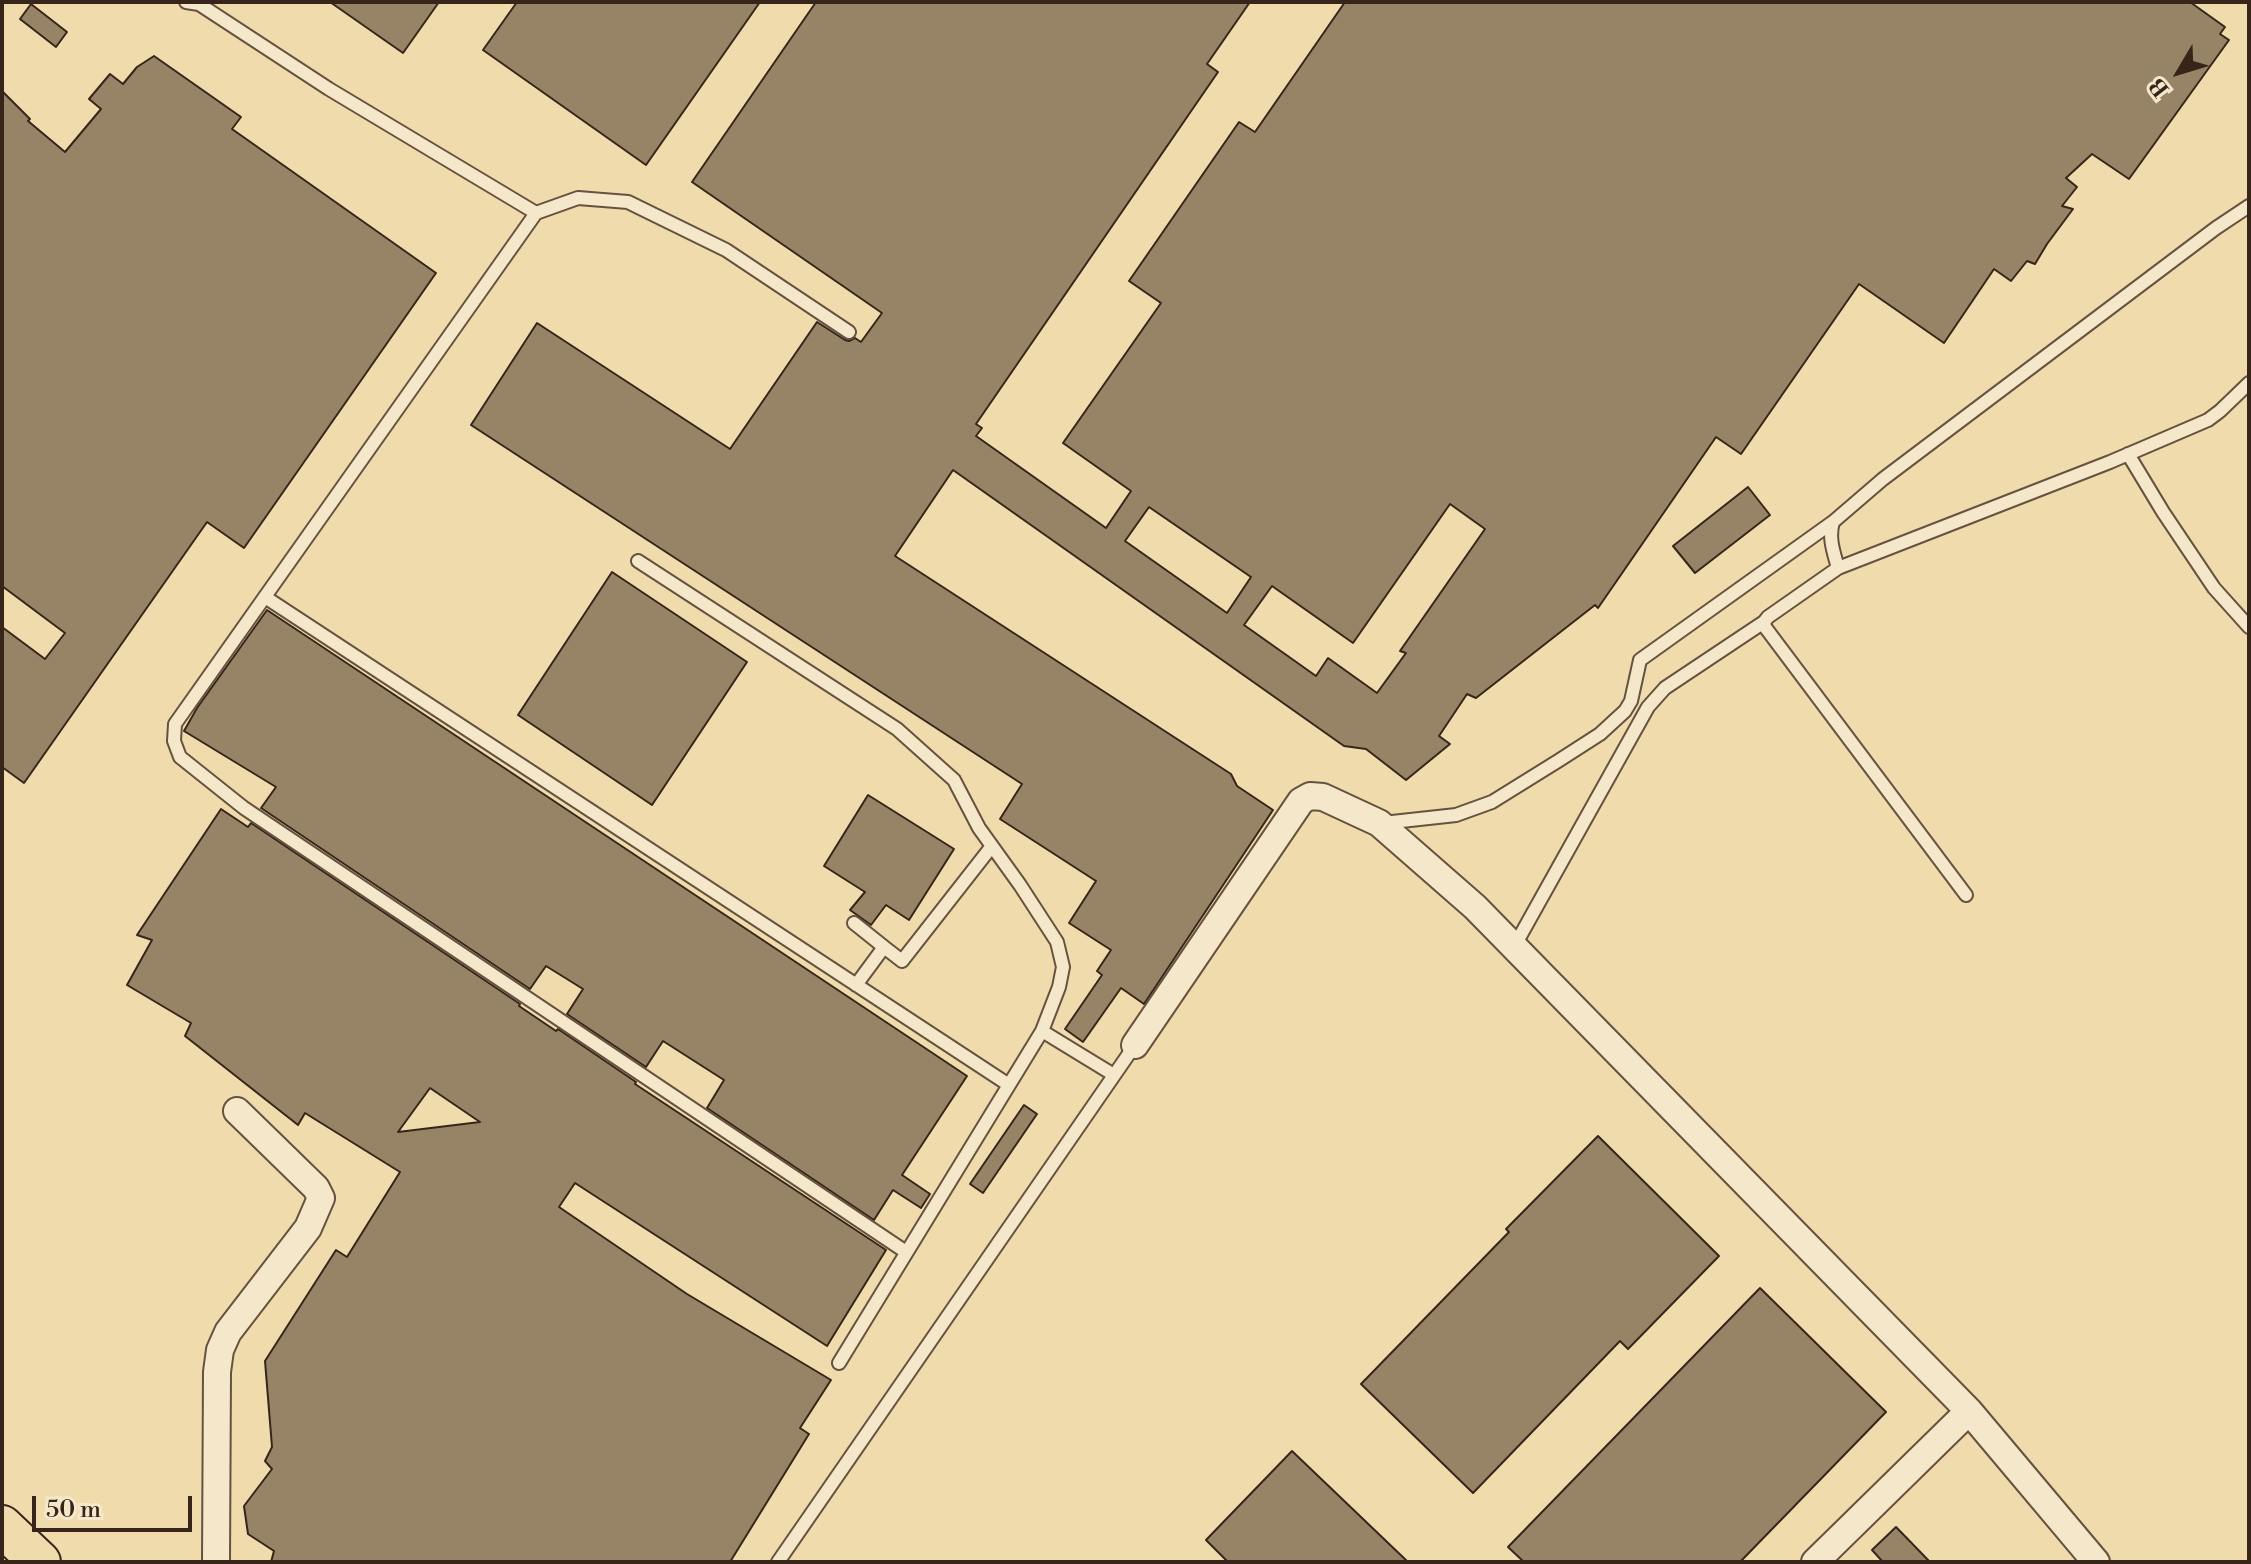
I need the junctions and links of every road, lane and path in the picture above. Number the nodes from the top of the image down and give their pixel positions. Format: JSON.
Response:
{"nodes":[{"id":1,"x":186,"y":2,"type":"edge"},
{"id":2,"x":2249,"y":206,"type":"edge"},
{"id":3,"x":536,"y":213,"type":"junction"},
{"id":4,"x":849,"y":332,"type":"dead end"},
{"id":5,"x":2249,"y":383,"type":"edge"},
{"id":6,"x":2249,"y":398,"type":"edge"},
{"id":7,"x":2220,"y":411,"type":"junction"},
{"id":8,"x":2128,"y":454,"type":"junction"},
{"id":9,"x":1833,"y":522,"type":"junction"},
{"id":10,"x":638,"y":561,"type":"dead end"},
{"id":11,"x":1838,"y":568,"type":"junction"},
{"id":12,"x":265,"y":597,"type":"junction"},
{"id":13,"x":1764,"y":622,"type":"junction"},
{"id":14,"x":2249,"y":627,"type":"edge"},
{"id":15,"x":1379,"y":823,"type":"junction"},
{"id":16,"x":992,"y":846,"type":"junction"},
{"id":17,"x":1966,"y":895,"type":"dead end"},
{"id":18,"x":854,"y":923,"type":"dead end"},
{"id":19,"x":884,"y":947,"type":"junction"},
{"id":20,"x":1514,"y":947,"type":"junction"},
{"id":21,"x":856,"y":985,"type":"junction"},
{"id":22,"x":1042,"y":1031,"type":"junction"},
{"id":23,"x":1135,"y":1045,"type":"joint"},
{"id":24,"x":1114,"y":1075,"type":"junction"},
{"id":25,"x":1009,"y":1085,"type":"junction"},
{"id":26,"x":237,"y":1111,"type":"dead end"},
{"id":27,"x":906,"y":1252,"type":"junction"},
{"id":28,"x":839,"y":1363,"type":"dead end"},
{"id":29,"x":1969,"y":1411,"type":"junction"},
{"id":30,"x":2,"y":1526,"type":"edge"},
{"id":31,"x":40,"y":1562,"type":"edge"},
{"id":32,"x":216,"y":1562,"type":"edge"},
{"id":33,"x":778,"y":1562,"type":"edge"},
{"id":34,"x":1815,"y":1562,"type":"edge"},
{"id":35,"x":2096,"y":1562,"type":"edge"}],
"edges":[{"from":1,"to":3,"type":"lane"},
{"from":2,"to":9,"type":"lane"},
{"from":3,"to":4,"type":"lane"},
{"from":3,"to":12,"type":"lane"},
{"from":5,"to":7,"type":"lane"},
{"from":6,"to":7,"type":"lane"},
{"from":7,"to":8,"type":"lane"},
{"from":8,"to":11,"type":"lane"},
{"from":8,"to":14,"type":"lane"},
{"from":9,"to":11,"type":"lane"},
{"from":9,"to":15,"type":"lane"},
{"from":10,"to":16,"type":"lane"},
{"from":11,"to":13,"type":"lane"},
{"from":12,"to":21,"type":"lane"},
{"from":12,"to":27,"type":"lane"},
{"from":13,"to":17,"type":"lane"},
{"from":13,"to":20,"type":"lane"},
{"from":15,"to":20,"type":"street"},
{"from":15,"to":23,"type":"street"},
{"from":16,"to":19,"type":"lane"},
{"from":16,"to":22,"type":"lane"},
{"from":18,"to":19,"type":"lane"},
{"from":19,"to":21,"type":"lane"},
{"from":20,"to":29,"type":"street"},
{"from":21,"to":25,"type":"lane"},
{"from":22,"to":24,"type":"lane"},
{"from":22,"to":25,"type":"lane"},
{"from":23,"to":24,"type":"lane"},
{"from":24,"to":33,"type":"lane"},
{"from":25,"to":27,"type":"lane"},
{"from":26,"to":32,"type":"street"},
{"from":27,"to":28,"type":"lane"},
{"from":29,"to":34,"type":"street"},
{"from":29,"to":35,"type":"street"},
{"from":30,"to":31,"type":"main road"}]}
